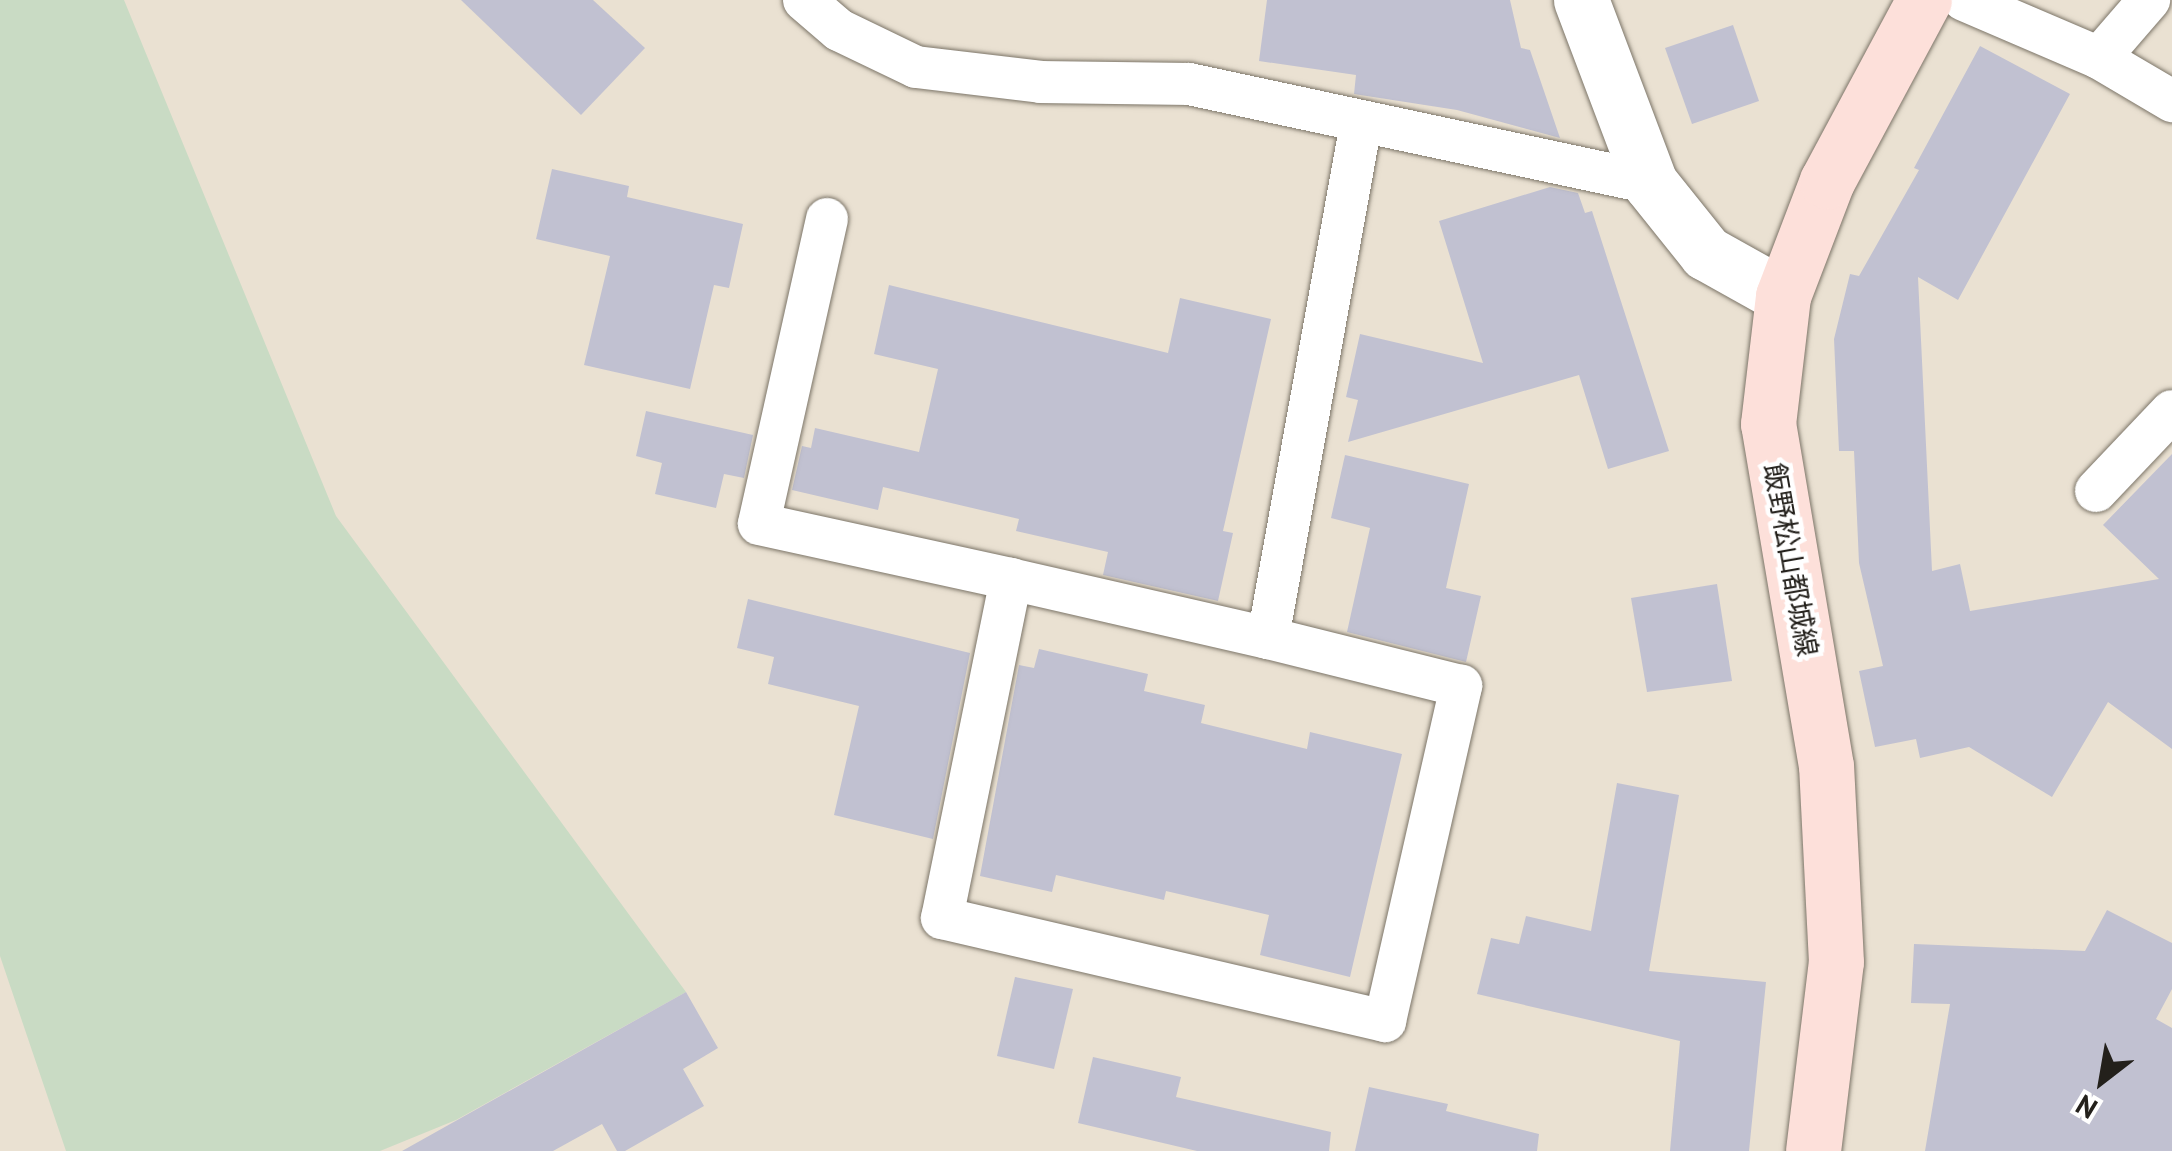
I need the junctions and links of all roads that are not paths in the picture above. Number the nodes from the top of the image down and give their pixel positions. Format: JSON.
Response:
{"nodes":[{"id":1,"x":804,"y":0,"type":"edge"},
{"id":2,"x":1581,"y":0,"type":"edge"},
{"id":3,"x":1924,"y":0,"type":"edge"},
{"id":4,"x":1964,"y":0,"type":"edge"},
{"id":5,"x":2149,"y":0,"type":"edge"},
{"id":6,"x":2099,"y":58,"type":"junction"},
{"id":7,"x":2172,"y":101,"type":"edge"},
{"id":8,"x":1361,"y":123,"type":"junction"},
{"id":9,"x":1650,"y":183,"type":"junction"},
{"id":10,"x":827,"y":219,"type":"dead end"},
{"id":11,"x":1783,"y":296,"type":"junction"},
{"id":12,"x":2172,"y":411,"type":"edge"},
{"id":13,"x":2096,"y":491,"type":"dead end"},
{"id":14,"x":1012,"y":579,"type":"junction"},
{"id":15,"x":1268,"y":638,"type":"junction"},
{"id":16,"x":1814,"y":1151,"type":"edge"}],
"edges":[{"from":1,"to":8,"type":"street"},
{"from":2,"to":9,"type":"street"},
{"from":3,"to":11,"type":"main road","name":"飯野松山都城線"},
{"from":4,"to":6,"type":"street"},
{"from":5,"to":6,"type":"street"},
{"from":6,"to":7,"type":"street"},
{"from":8,"to":9,"type":"street"},
{"from":8,"to":15,"type":"street"},
{"from":9,"to":11,"type":"street"},
{"from":10,"to":14,"type":"street"},
{"from":11,"to":16,"type":"main road","name":"飯野松山都城線"},
{"from":12,"to":13,"type":"street"},
{"from":14,"to":15,"type":"street"},
{"from":14,"to":15,"type":"street"}]}
